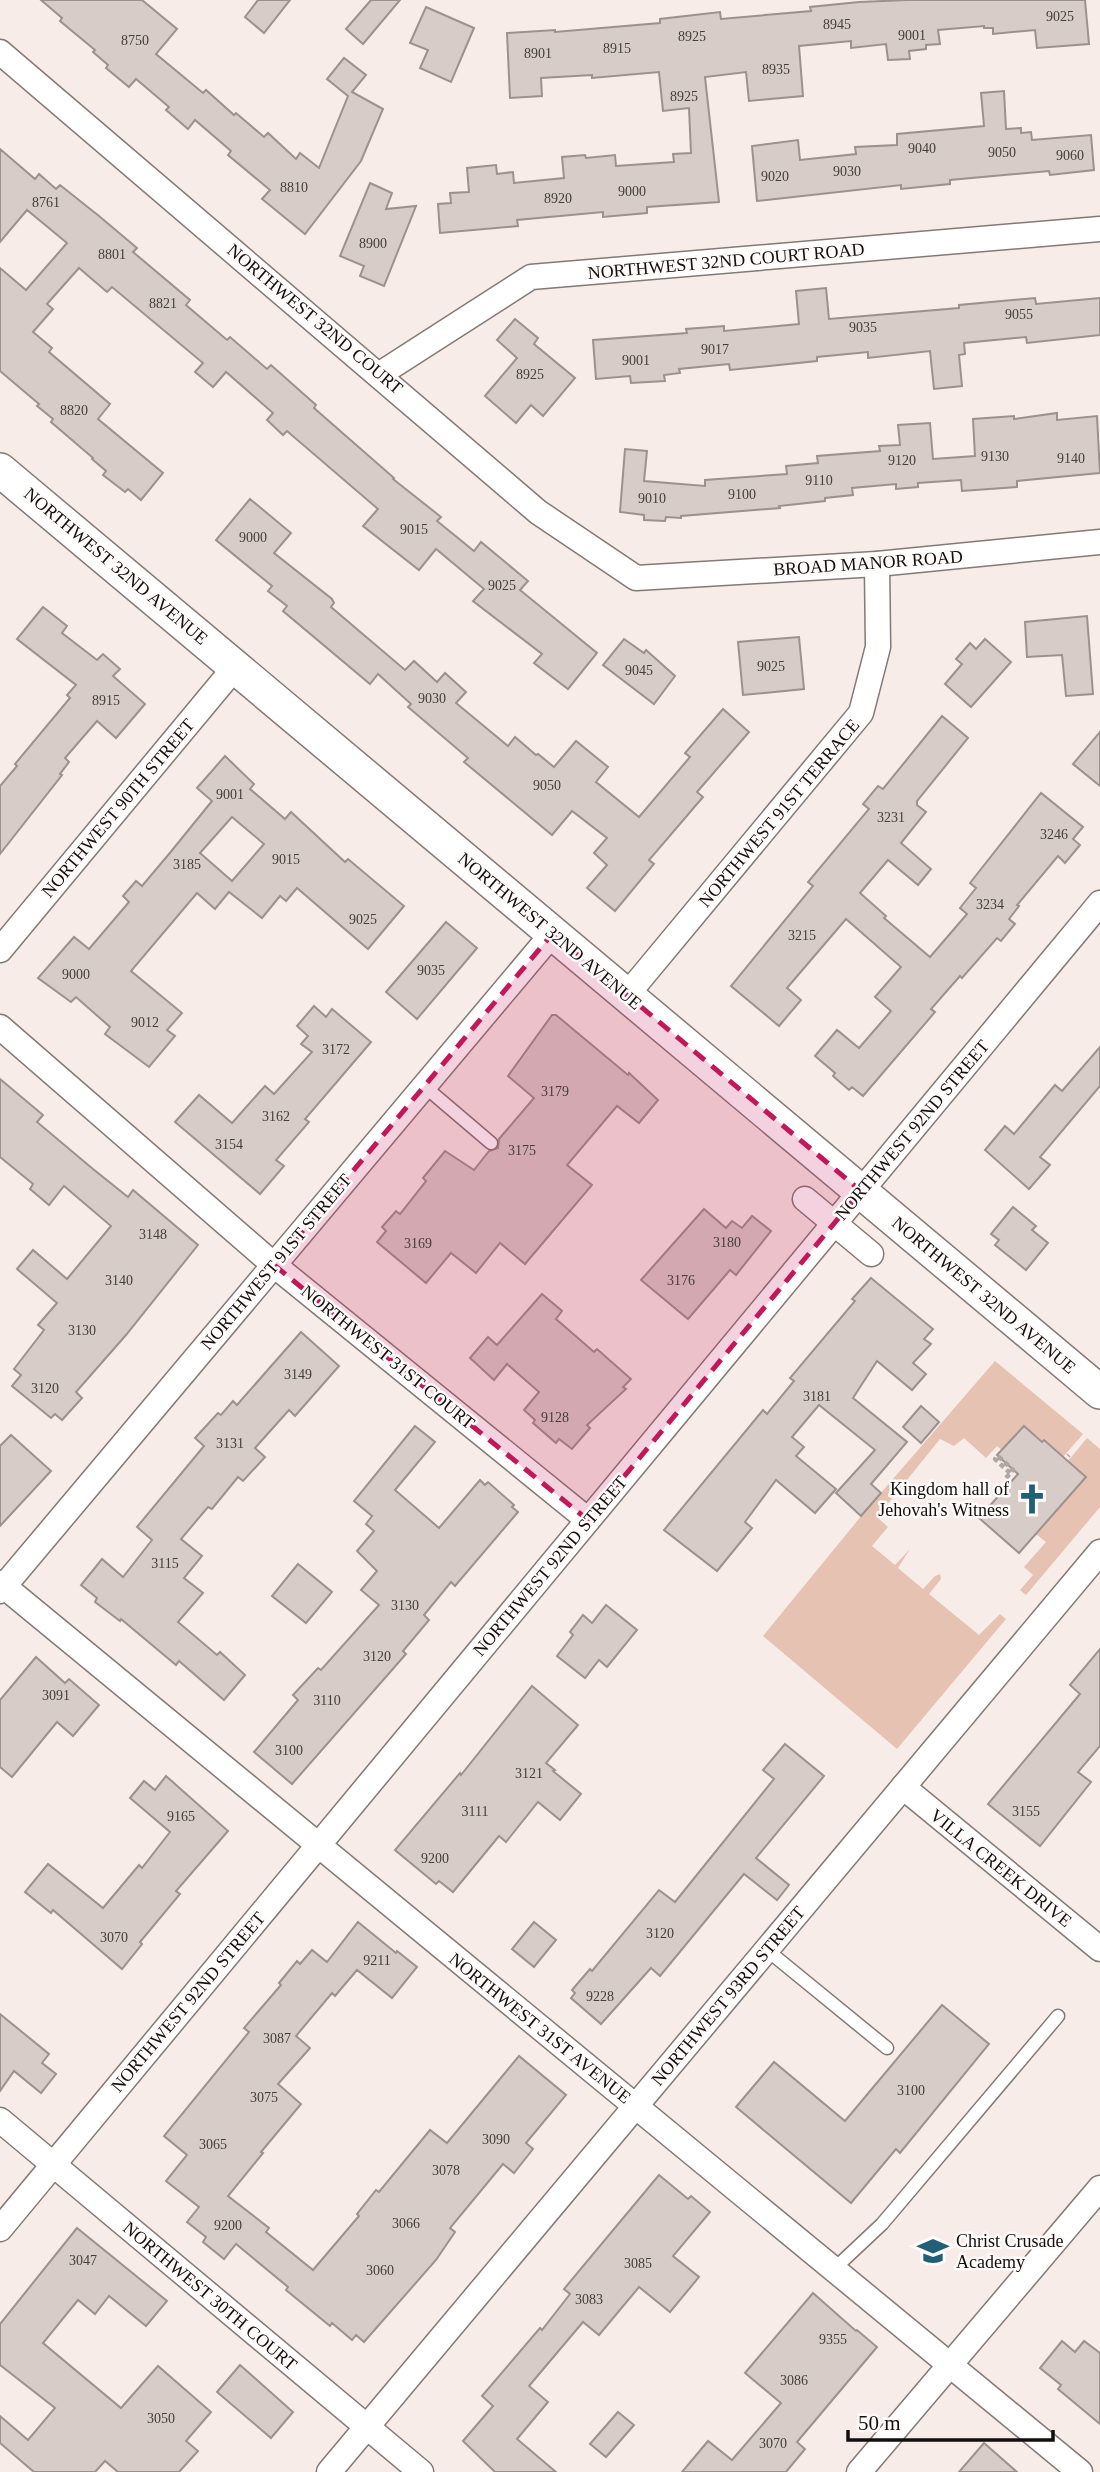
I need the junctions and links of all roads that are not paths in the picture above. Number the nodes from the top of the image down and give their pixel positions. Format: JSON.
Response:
{"nodes":[{"id":1,"x":0,"y":52,"type":"edge"},
{"id":2,"x":1100,"y":229,"type":"edge"},
{"id":3,"x":380,"y":374,"type":"junction"},
{"id":4,"x":0,"y":470,"type":"edge"},
{"id":5,"x":1100,"y":542,"type":"edge"},
{"id":6,"x":877,"y":564,"type":"junction"},
{"id":7,"x":636,"y":579,"type":"joint"},
{"id":8,"x":236,"y":666,"type":"junction"},
{"id":9,"x":1100,"y":903,"type":"edge"},
{"id":10,"x":553,"y":933,"type":"junction"},
{"id":11,"x":0,"y":950,"type":"edge"},
{"id":12,"x":626,"y":996,"type":"junction"},
{"id":13,"x":0,"y":1027,"type":"edge"},
{"id":14,"x":424,"y":1086,"type":"junction"},
{"id":15,"x":491,"y":1143,"type":"dead end"},
{"id":16,"x":861,"y":1191,"type":"junction"},
{"id":17,"x":805,"y":1199,"type":"dead end"},
{"id":18,"x":834,"y":1224,"type":"junction"},
{"id":19,"x":871,"y":1254,"type":"dead end"},
{"id":20,"x":274,"y":1265,"type":"junction"},
{"id":21,"x":1100,"y":1392,"type":"edge"},
{"id":22,"x":588,"y":1520,"type":"junction"},
{"id":23,"x":1100,"y":1552,"type":"edge"},
{"id":24,"x":1,"y":1587,"type":"edge"},
{"id":25,"x":903,"y":1787,"type":"junction"},
{"id":26,"x":318,"y":1846,"type":"junction"},
{"id":27,"x":1100,"y":1949,"type":"edge"},
{"id":28,"x":767,"y":1950,"type":"junction"},
{"id":29,"x":1058,"y":2016,"type":"dead end"},
{"id":30,"x":887,"y":2048,"type":"dead end"},
{"id":31,"x":636,"y":2106,"type":"junction"},
{"id":32,"x":0,"y":2120,"type":"edge"},
{"id":33,"x":53,"y":2164,"type":"junction"},
{"id":34,"x":1100,"y":2188,"type":"edge"},
{"id":35,"x":0,"y":2229,"type":"edge"},
{"id":36,"x":833,"y":2270,"type":"junction"},
{"id":37,"x":949,"y":2366,"type":"junction"},
{"id":38,"x":367,"y":2427,"type":"junction"},
{"id":39,"x":329,"y":2472,"type":"edge"},
{"id":40,"x":421,"y":2472,"type":"edge"},
{"id":41,"x":859,"y":2472,"type":"edge"},
{"id":42,"x":1080,"y":2472,"type":"edge"}],
"edges":[{"from":1,"to":3,"type":"street","name":"NORTHWEST 32ND COURT"},
{"from":2,"to":3,"type":"street","name":"NORTHWEST 32ND COURT ROAD"},
{"from":3,"to":7,"type":"street","name":"NORTHWEST 32ND COURT"},
{"from":4,"to":8,"type":"main road","name":"NORTHWEST 32ND AVENUE"},
{"from":5,"to":6,"type":"street","name":"BROAD MANOR ROAD"},
{"from":6,"to":7,"type":"street","name":"BROAD MANOR ROAD"},
{"from":6,"to":12,"type":"street","name":"NORTHWEST 91ST TERRACE"},
{"from":8,"to":10,"type":"main road","name":"NORTHWEST 32ND AVENUE"},
{"from":8,"to":11,"type":"street","name":"NORTHWEST 90TH STREET"},
{"from":9,"to":16,"type":"street","name":"NORTHWEST 92ND STREET"},
{"from":10,"to":12,"type":"main road","name":"NORTHWEST 32ND AVENUE"},
{"from":10,"to":14,"type":"street","name":"NORTHWEST 91ST STREET"},
{"from":12,"to":16,"type":"main road","name":"NORTHWEST 32ND AVENUE"},
{"from":13,"to":20,"type":"street","name":"NORTHWEST 31ST COURT"},
{"from":14,"to":15,"type":"lane"},
{"from":14,"to":20,"type":"street","name":"NORTHWEST 91ST STREET"},
{"from":16,"to":18,"type":"street","name":"NORTHWEST 92ND STREET"},
{"from":16,"to":21,"type":"main road","name":"NORTHWEST 32ND AVENUE"},
{"from":17,"to":18,"type":"street"},
{"from":18,"to":19,"type":"street"},
{"from":18,"to":22,"type":"street","name":"NORTHWEST 92ND STREET"},
{"from":20,"to":22,"type":"street","name":"NORTHWEST 31ST COURT"},
{"from":20,"to":24,"type":"street","name":"NORTHWEST 91ST STREET"},
{"from":22,"to":26,"type":"street","name":"NORTHWEST 92ND STREET"},
{"from":23,"to":25,"type":"street","name":"NORTHWEST 93RD STREET"},
{"from":24,"to":26,"type":"street","name":"NORTHWEST 31ST AVENUE"},
{"from":25,"to":27,"type":"street","name":"VILLA CREEK DRIVE"},
{"from":25,"to":28,"type":"street","name":"NORTHWEST 93RD STREET"},
{"from":26,"to":31,"type":"street","name":"NORTHWEST 31ST AVENUE"},
{"from":26,"to":33,"type":"street","name":"NORTHWEST 92ND STREET"},
{"from":28,"to":30,"type":"lane"},
{"from":28,"to":31,"type":"street","name":"NORTHWEST 93RD STREET"},
{"from":29,"to":36,"type":"lane"},
{"from":31,"to":36,"type":"street","name":"NORTHWEST 31ST AVENUE"},
{"from":31,"to":38,"type":"street","name":"NORTHWEST 93RD STREET"},
{"from":32,"to":33,"type":"street","name":"NORTHWEST 30TH COURT"},
{"from":33,"to":35,"type":"street","name":"NORTHWEST 92ND STREET"},
{"from":33,"to":38,"type":"street","name":"NORTHWEST 30TH COURT"},
{"from":34,"to":37,"type":"street"},
{"from":36,"to":37,"type":"street","name":"NORTHWEST 31ST AVENUE"},
{"from":37,"to":41,"type":"street"},
{"from":37,"to":42,"type":"street","name":"NORTHWEST 31ST AVENUE"},
{"from":38,"to":39,"type":"street","name":"NORTHWEST 93RD STREET"},
{"from":38,"to":40,"type":"street","name":"NORTHWEST 30TH COURT"}]}
